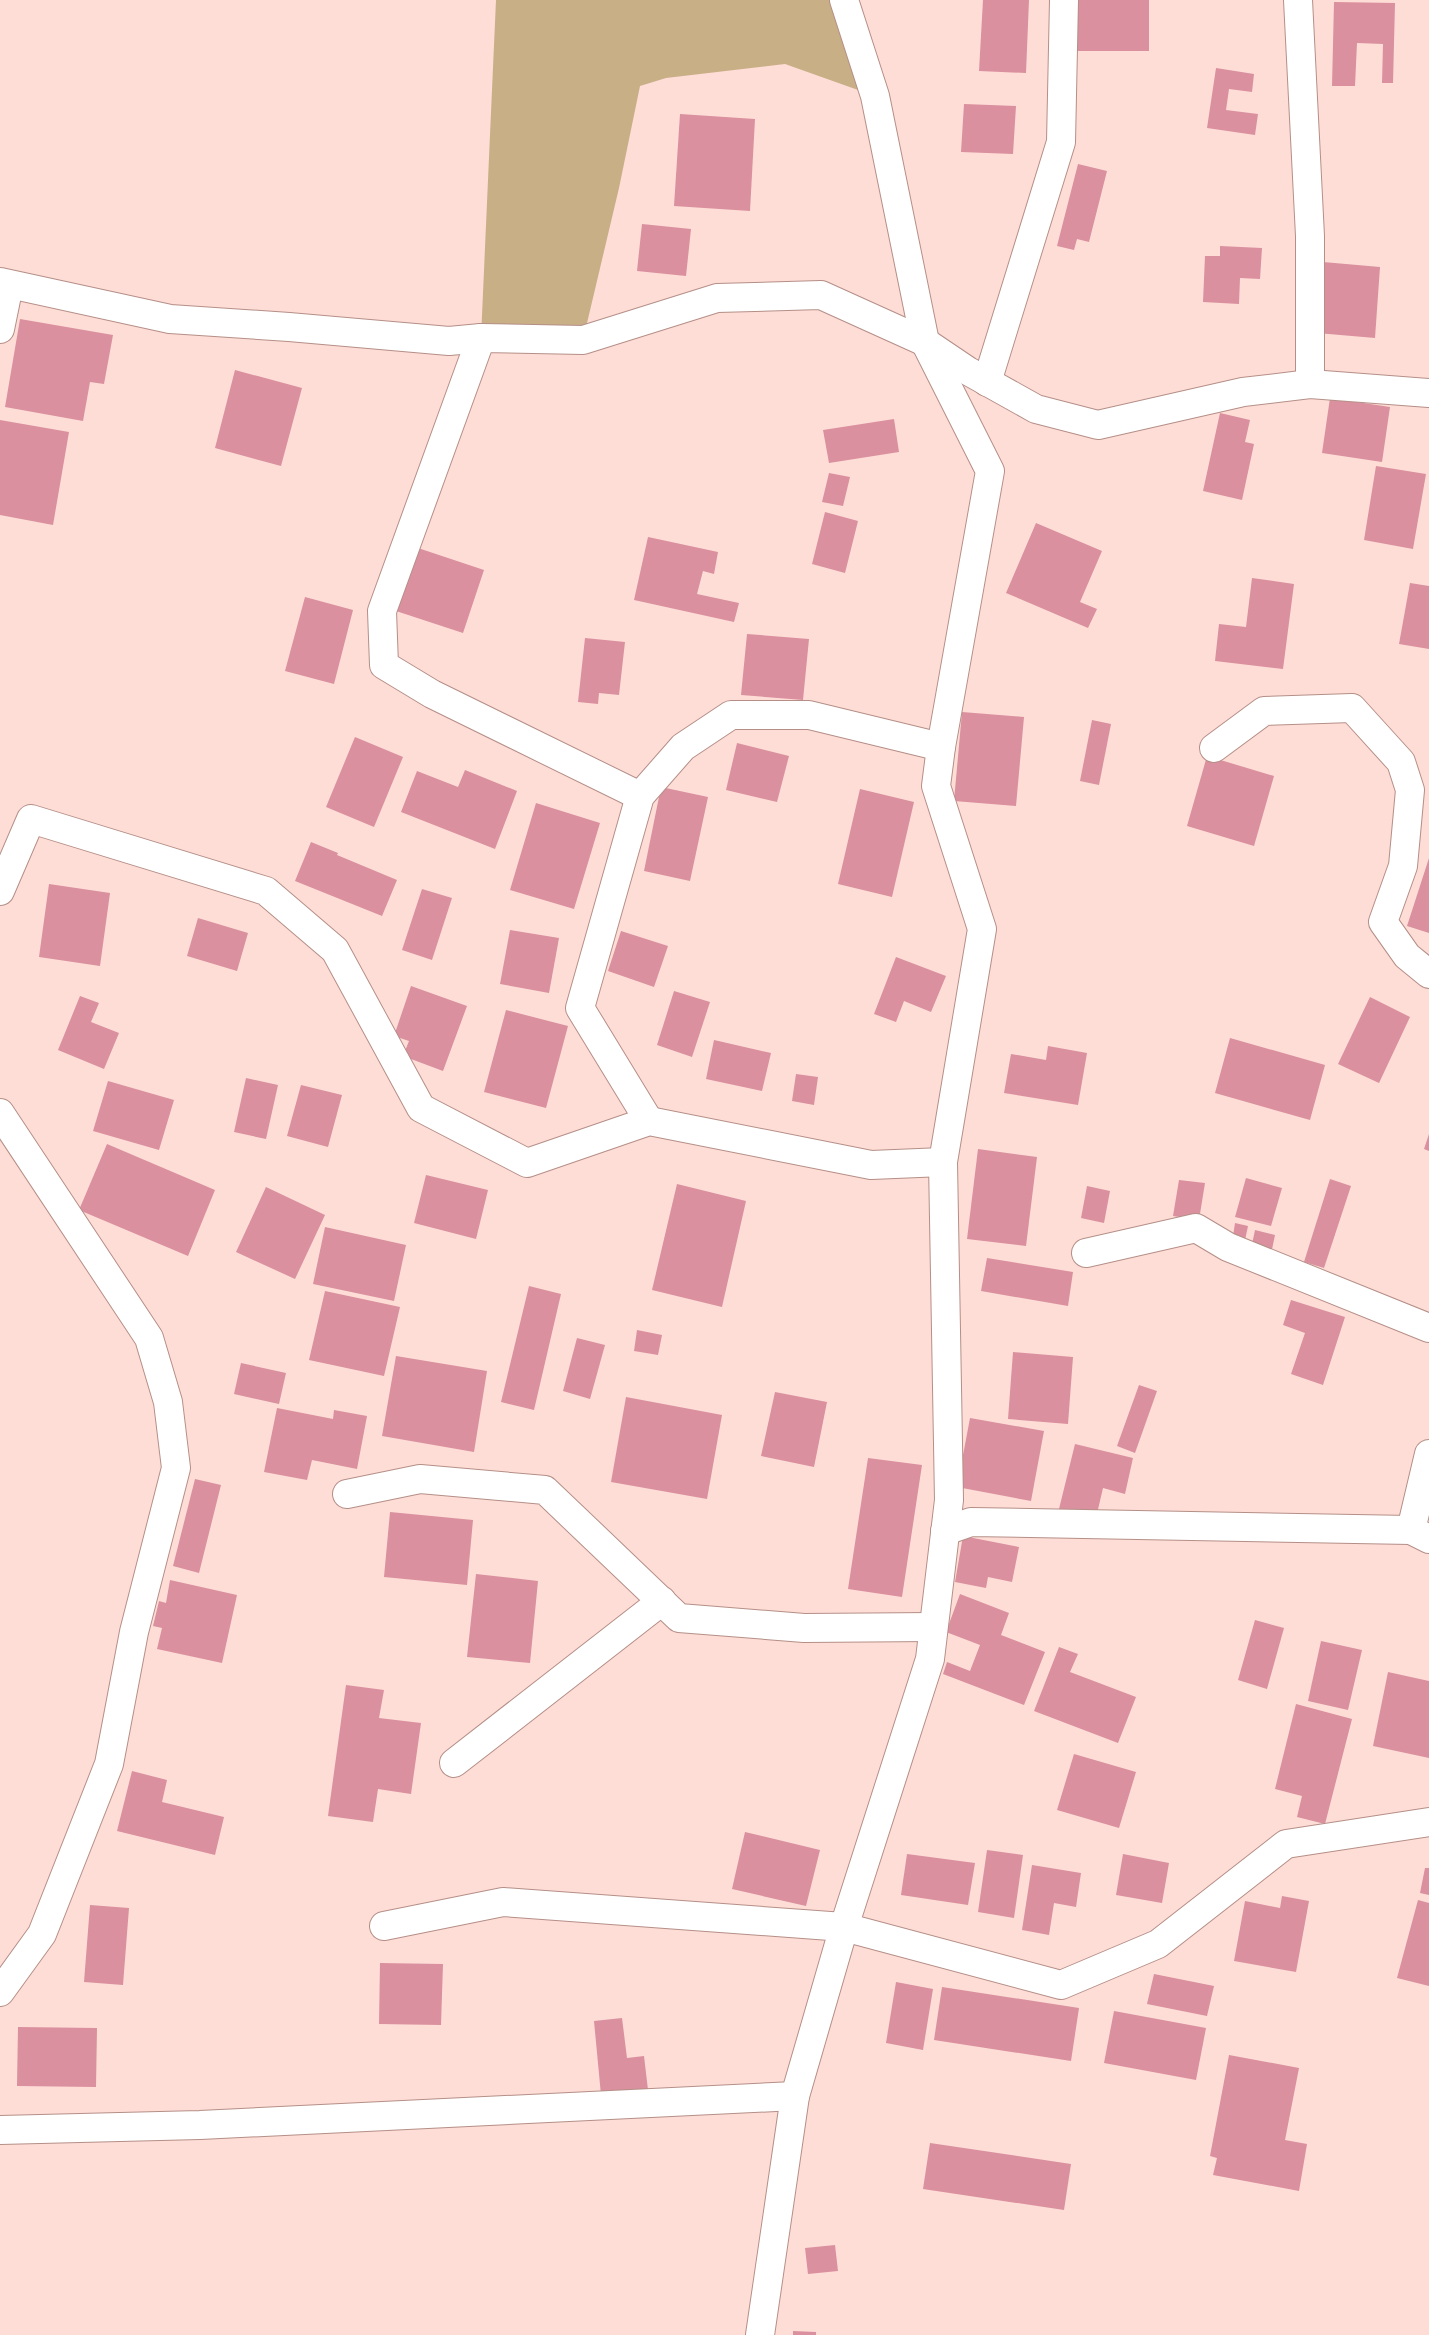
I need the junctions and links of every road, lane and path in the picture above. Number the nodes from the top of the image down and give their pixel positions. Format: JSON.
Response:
{"nodes":[{"id":1,"x":844,"y":0,"type":"edge"},
{"id":2,"x":1064,"y":0,"type":"edge"},
{"id":3,"x":1298,"y":0,"type":"edge"},
{"id":4,"x":5,"y":284,"type":"edge"},
{"id":5,"x":0,"y":329,"type":"edge"},
{"id":6,"x":482,"y":338,"type":"junction"},
{"id":7,"x":925,"y":342,"type":"junction"},
{"id":8,"x":987,"y":382,"type":"junction"},
{"id":9,"x":1310,"y":384,"type":"junction"},
{"id":10,"x":1429,"y":393,"type":"edge"},
{"id":11,"x":941,"y":748,"type":"junction"},
{"id":12,"x":1214,"y":748,"type":"dead end"},
{"id":13,"x":640,"y":796,"type":"junction"},
{"id":14,"x":0,"y":890,"type":"edge"},
{"id":15,"x":1429,"y":974,"type":"edge"},
{"id":16,"x":0,"y":1113,"type":"edge"},
{"id":17,"x":649,"y":1121,"type":"junction"},
{"id":18,"x":943,"y":1162,"type":"junction"},
{"id":19,"x":1086,"y":1253,"type":"dead end"},
{"id":20,"x":1429,"y":1328,"type":"edge"},
{"id":21,"x":1429,"y":1454,"type":"edge"},
{"id":22,"x":347,"y":1494,"type":"dead end"},
{"id":23,"x":946,"y":1531,"type":"junction"},
{"id":24,"x":1420,"y":1534,"type":"edge"},
{"id":25,"x":662,"y":1601,"type":"junction"},
{"id":26,"x":933,"y":1627,"type":"junction"},
{"id":27,"x":454,"y":1762,"type":"dead end"},
{"id":28,"x":1429,"y":1822,"type":"edge"},
{"id":29,"x":384,"y":1926,"type":"dead end"},
{"id":30,"x":844,"y":1927,"type":"junction"},
{"id":31,"x":0,"y":1992,"type":"edge"},
{"id":32,"x":795,"y":2096,"type":"junction"},
{"id":33,"x":0,"y":2130,"type":"edge"},
{"id":34,"x":760,"y":2335,"type":"edge"}],
"edges":[{"from":1,"to":7,"type":"street"},
{"from":2,"to":8,"type":"street"},
{"from":3,"to":9,"type":"street"},
{"from":4,"to":5,"type":"street"},
{"from":4,"to":6,"type":"street"},
{"from":6,"to":7,"type":"street"},
{"from":6,"to":13,"type":"street"},
{"from":7,"to":8,"type":"street"},
{"from":7,"to":11,"type":"street"},
{"from":8,"to":9,"type":"street"},
{"from":9,"to":10,"type":"street"},
{"from":11,"to":13,"type":"street"},
{"from":11,"to":18,"type":"street"},
{"from":12,"to":15,"type":"street"},
{"from":13,"to":17,"type":"street"},
{"from":14,"to":17,"type":"street"},
{"from":16,"to":31,"type":"street"},
{"from":17,"to":18,"type":"street"},
{"from":18,"to":23,"type":"street"},
{"from":19,"to":20,"type":"street"},
{"from":21,"to":24,"type":"street"},
{"from":22,"to":25,"type":"street"},
{"from":23,"to":24,"type":"street"},
{"from":23,"to":26,"type":"street"},
{"from":25,"to":26,"type":"street"},
{"from":25,"to":27,"type":"street"},
{"from":26,"to":30,"type":"street"},
{"from":28,"to":30,"type":"street"},
{"from":29,"to":30,"type":"street"},
{"from":30,"to":32,"type":"street"},
{"from":32,"to":33,"type":"street"},
{"from":32,"to":34,"type":"street"}]}
